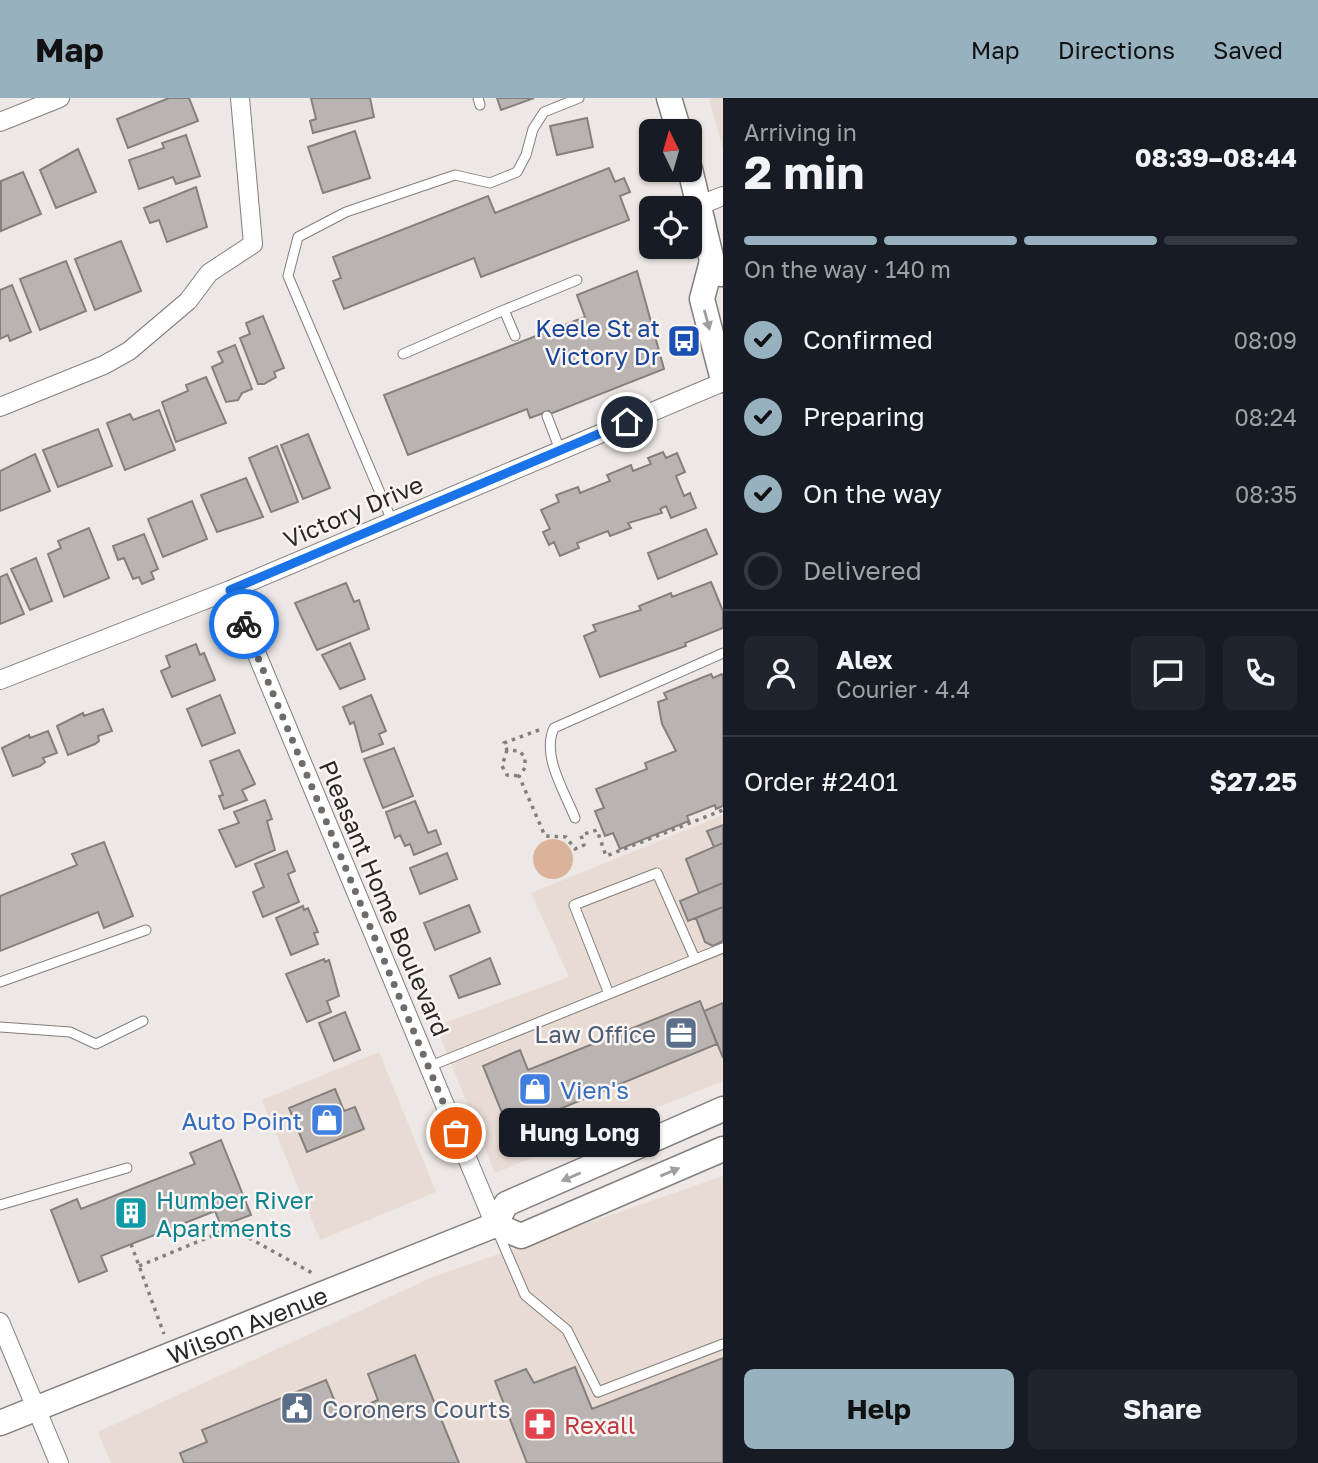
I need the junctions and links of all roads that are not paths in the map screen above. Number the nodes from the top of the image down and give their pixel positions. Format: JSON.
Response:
{"nodes":[{"id":1,"x":60,"y":98,"type":"edge"},
{"id":2,"x":240,"y":98,"type":"edge"},
{"id":3,"x":579,"y":98,"type":"edge"},
{"id":4,"x":669,"y":98,"type":"edge"},
{"id":5,"x":675,"y":119,"type":"edge"},
{"id":6,"x":0,"y":122,"type":"edge"},
{"id":7,"x":723,"y":196,"type":"edge"},
{"id":8,"x":702,"y":204,"type":"edge"},
{"id":9,"x":702,"y":212,"type":"edge"},
{"id":10,"x":718,"y":269,"type":"edge"},
{"id":11,"x":577,"y":280,"type":"dead end"},
{"id":12,"x":503,"y":310,"type":"junction"},
{"id":13,"x":517,"y":341,"type":"dead end"},
{"id":14,"x":404,"y":354,"type":"dead end"},
{"id":15,"x":723,"y":381,"type":"edge"},
{"id":16,"x":0,"y":407,"type":"edge"},
{"id":17,"x":546,"y":414,"type":"dead end"},
{"id":18,"x":560,"y":450,"type":"junction"},
{"id":19,"x":392,"y":522,"type":"junction"},
{"id":20,"x":230,"y":590,"type":"junction"},
{"id":21,"x":723,"y":653,"type":"edge"},
{"id":22,"x":0,"y":680,"type":"edge"},
{"id":23,"x":575,"y":818,"type":"dead end"},
{"id":24,"x":146,"y":930,"type":"dead end"},
{"id":25,"x":723,"y":948,"type":"edge"},
{"id":26,"x":695,"y":959,"type":"junction"},
{"id":27,"x":0,"y":982,"type":"edge"},
{"id":28,"x":609,"y":994,"type":"junction"},
{"id":29,"x":143,"y":1021,"type":"dead end"},
{"id":30,"x":0,"y":1027,"type":"edge"},
{"id":31,"x":428,"y":1067,"type":"junction"},
{"id":32,"x":723,"y":1109,"type":"edge"},
{"id":33,"x":723,"y":1149,"type":"edge"},
{"id":34,"x":127,"y":1168,"type":"dead end"},
{"id":35,"x":0,"y":1205,"type":"edge"},
{"id":36,"x":495,"y":1225,"type":"junction"},
{"id":37,"x":0,"y":1322,"type":"edge"},
{"id":38,"x":723,"y":1344,"type":"edge"},
{"id":39,"x":37,"y":1408,"type":"junction"},
{"id":40,"x":0,"y":1423,"type":"edge"},
{"id":41,"x":59,"y":1463,"type":"edge"}],
"edges":[{"from":1,"to":6,"type":"street"},
{"from":2,"to":16,"type":"street"},
{"from":3,"to":19,"type":"lane"},
{"from":4,"to":5,"type":"main road"},
{"from":7,"to":8,"type":"street"},
{"from":9,"to":10,"type":"main road"},
{"from":10,"to":15,"type":"main road","one_way":true},
{"from":11,"to":12,"type":"lane"},
{"from":12,"to":13,"type":"lane"},
{"from":12,"to":14,"type":"lane"},
{"from":15,"to":18,"type":"street","name":"Victory Drive"},
{"from":17,"to":18,"type":"lane"},
{"from":18,"to":19,"type":"street","name":"Victory Drive"},
{"from":19,"to":20,"type":"street","name":"Victory Drive"},
{"from":20,"to":22,"type":"street","name":"Victory Drive"},
{"from":20,"to":31,"type":"street","name":"Pleasant Home Boulevard"},
{"from":21,"to":23,"type":"lane"},
{"from":24,"to":27,"type":"lane"},
{"from":25,"to":26,"type":"lane"},
{"from":26,"to":28,"type":"lane"},
{"from":26,"to":28,"type":"lane"},
{"from":28,"to":31,"type":"lane"},
{"from":29,"to":30,"type":"lane"},
{"from":31,"to":36,"type":"street","name":"Pleasant Home Boulevard"},
{"from":32,"to":36,"type":"main road","name":"Wilson Avenue","one_way":true},
{"from":36,"to":33,"type":"main road","one_way":true},
{"from":34,"to":35,"type":"lane"},
{"from":36,"to":38,"type":"lane"},
{"from":36,"to":39,"type":"main road","name":"Wilson Avenue"},
{"from":37,"to":39,"type":"street"},
{"from":39,"to":40,"type":"main road","name":"Wilson Avenue"},
{"from":39,"to":41,"type":"street"}]}
